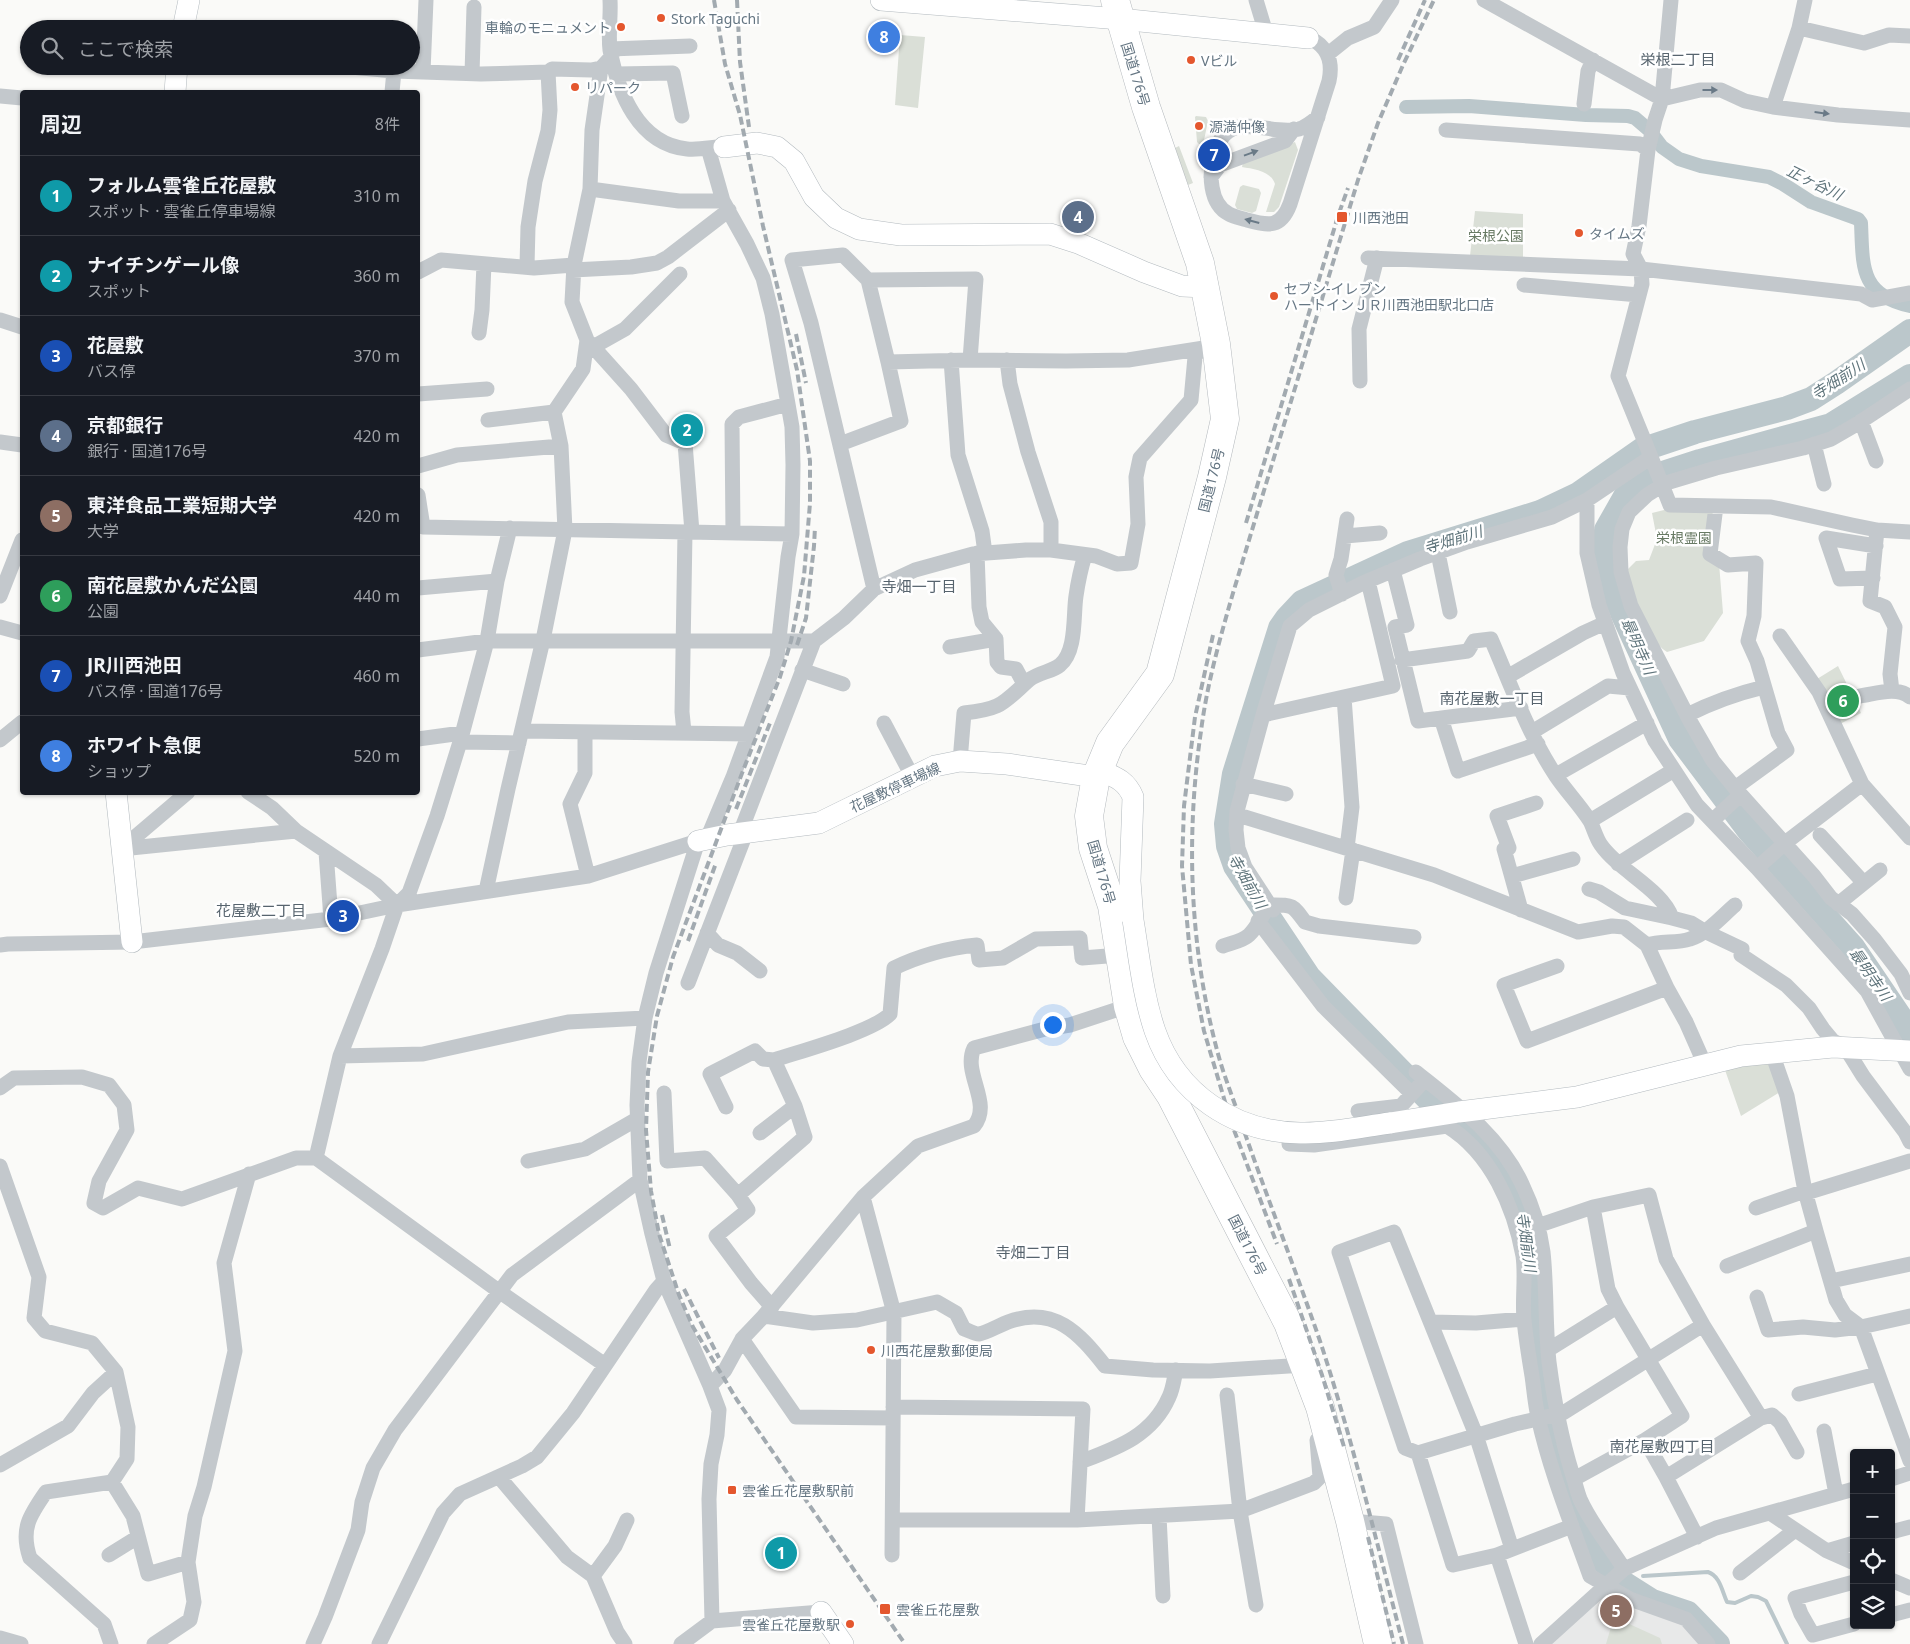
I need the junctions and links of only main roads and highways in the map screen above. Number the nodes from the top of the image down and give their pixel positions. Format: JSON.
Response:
{"nodes":[{"id":1,"x":1118,"y":9,"type":"edge"},
{"id":2,"x":1378,"y":1644,"type":"edge"}],
"edges":[{"from":1,"to":2,"type":"highway","name":"国道176号"}]}
